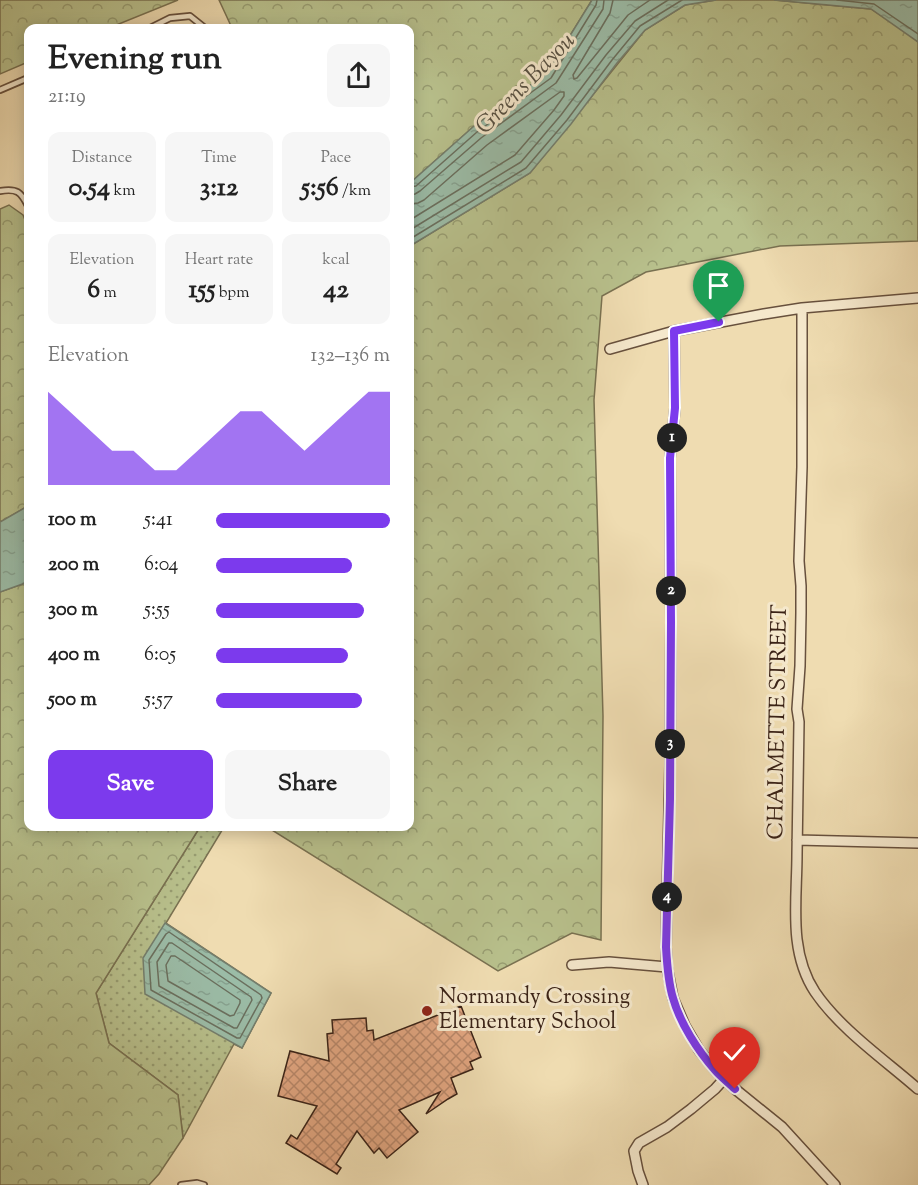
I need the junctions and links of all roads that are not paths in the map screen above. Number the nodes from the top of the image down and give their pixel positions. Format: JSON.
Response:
{"nodes":[{"id":1,"x":158,"y":24,"type":"edge"},
{"id":2,"x":201,"y":24,"type":"edge"},
{"id":3,"x":24,"y":80,"type":"edge"},
{"id":4,"x":0,"y":90,"type":"edge"},
{"id":5,"x":0,"y":191,"type":"edge"},
{"id":6,"x":24,"y":198,"type":"edge"},
{"id":7,"x":918,"y":298,"type":"edge"},
{"id":8,"x":802,"y":308,"type":"junction"},
{"id":9,"x":674,"y":331,"type":"junction"},
{"id":10,"x":610,"y":349,"type":"dead end"},
{"id":11,"x":797,"y":840,"type":"junction"},
{"id":12,"x":918,"y":843,"type":"edge"},
{"id":13,"x":572,"y":965,"type":"dead end"},
{"id":14,"x":667,"y":967,"type":"junction"},
{"id":15,"x":724,"y":1079,"type":"junction"},
{"id":16,"x":918,"y":1089,"type":"edge"},
{"id":17,"x":181,"y":1185,"type":"edge"},
{"id":18,"x":204,"y":1185,"type":"edge"},
{"id":19,"x":643,"y":1185,"type":"edge"},
{"id":20,"x":835,"y":1185,"type":"edge"}],
"edges":[{"from":1,"to":2,"type":"lane"},
{"from":3,"to":4,"type":"lane"},
{"from":5,"to":6,"type":"lane"},
{"from":7,"to":8,"type":"street"},
{"from":8,"to":9,"type":"street"},
{"from":8,"to":11,"type":"street","name":"CHALMETTE STREET"},
{"from":9,"to":10,"type":"street"},
{"from":9,"to":14,"type":"street"},
{"from":11,"to":12,"type":"street"},
{"from":11,"to":16,"type":"street","name":"CHALMETTE STREET"},
{"from":13,"to":14,"type":"street"},
{"from":14,"to":15,"type":"street"},
{"from":15,"to":19,"type":"street"},
{"from":15,"to":20,"type":"street"},
{"from":17,"to":18,"type":"lane"}]}
